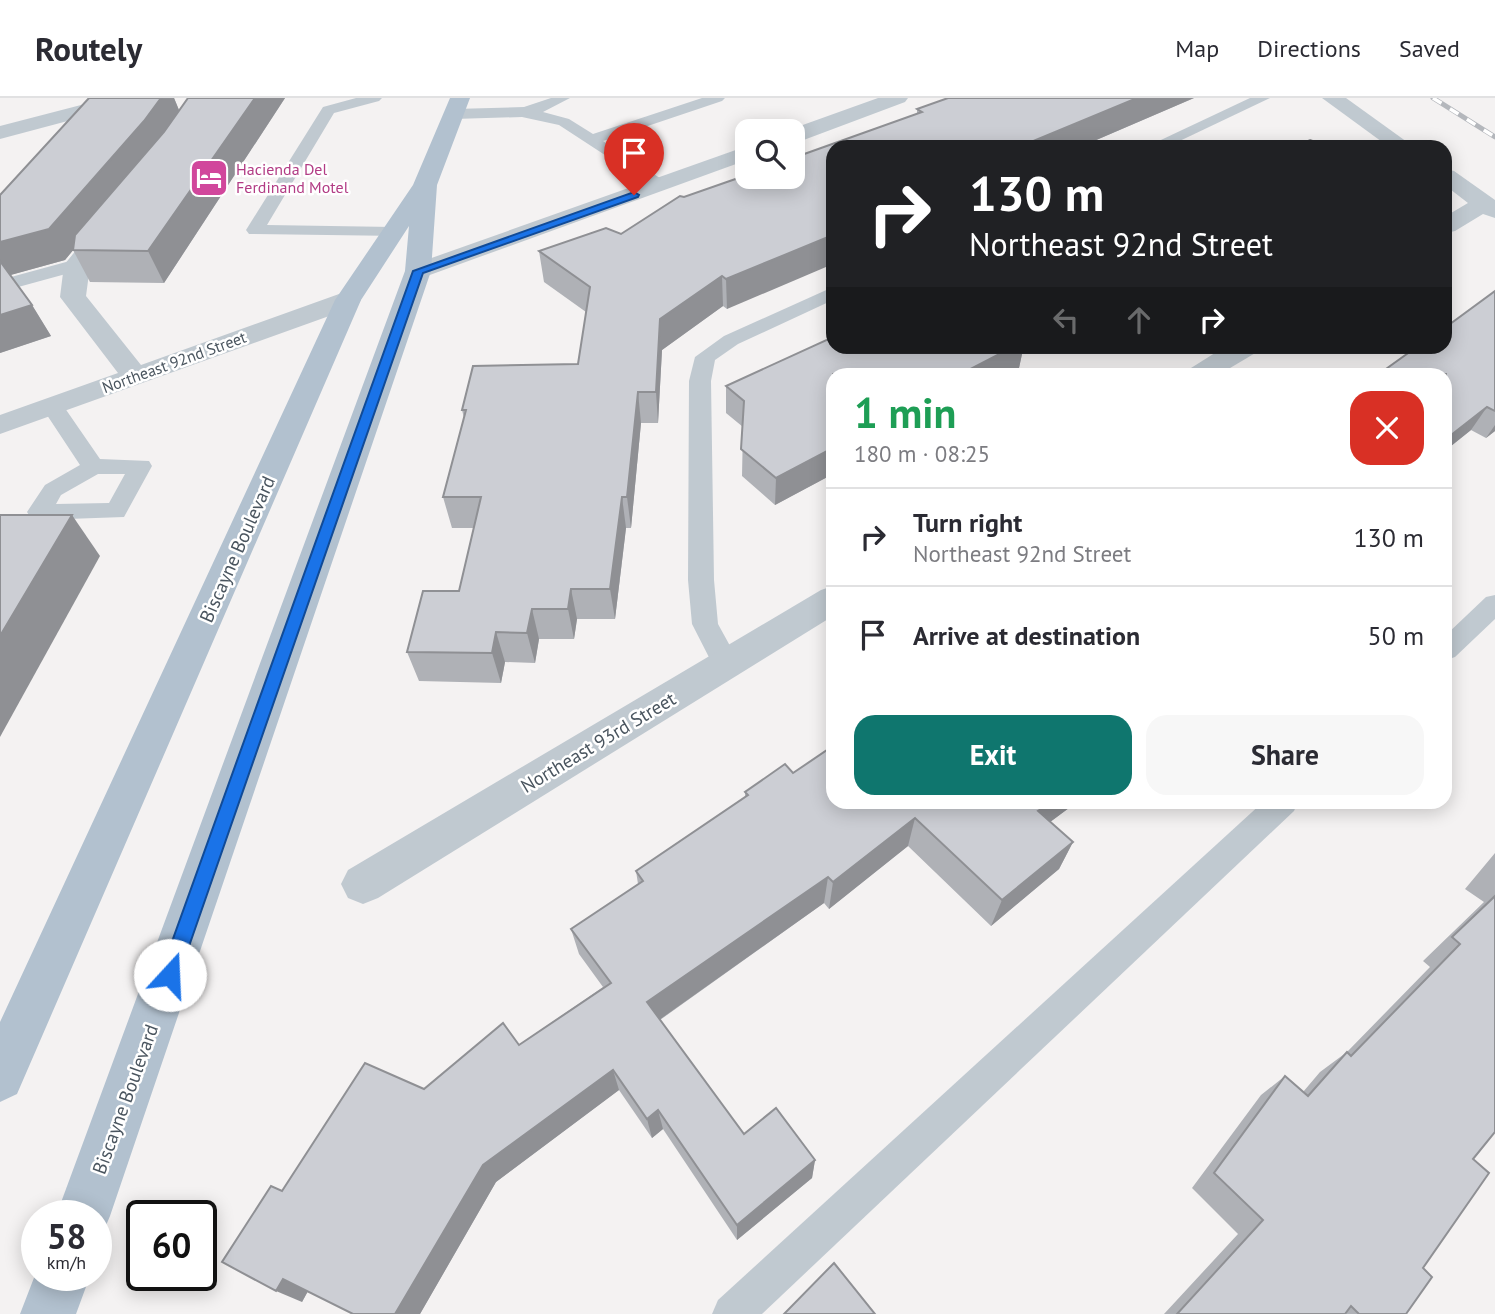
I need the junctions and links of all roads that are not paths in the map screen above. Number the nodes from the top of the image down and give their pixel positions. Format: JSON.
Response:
{"nodes":[{"id":1,"x":132,"y":98,"type":"edge"},
{"id":2,"x":374,"y":98,"type":"edge"},
{"id":3,"x":562,"y":98,"type":"edge"},
{"id":4,"x":717,"y":98,"type":"edge"},
{"id":5,"x":898,"y":98,"type":"edge"},
{"id":6,"x":1262,"y":98,"type":"edge"},
{"id":7,"x":1332,"y":98,"type":"edge"},
{"id":8,"x":457,"y":106,"type":"edge"},
{"id":9,"x":525,"y":113,"type":"junction"},
{"id":10,"x":805,"y":132,"type":"edge"},
{"id":11,"x":0,"y":134,"type":"edge"},
{"id":12,"x":590,"y":139,"type":"junction"},
{"id":13,"x":1169,"y":140,"type":"edge"},
{"id":14,"x":1393,"y":140,"type":"edge"},
{"id":15,"x":735,"y":158,"type":"edge"},
{"id":16,"x":1452,"y":180,"type":"edge"},
{"id":17,"x":425,"y":185,"type":"junction"},
{"id":18,"x":660,"y":186,"type":"junction"},
{"id":19,"x":126,"y":206,"type":"edge"},
{"id":20,"x":1489,"y":207,"type":"edge"},
{"id":21,"x":1452,"y":223,"type":"edge"},
{"id":22,"x":394,"y":232,"type":"junction"},
{"id":23,"x":77,"y":265,"type":"junction"},
{"id":24,"x":418,"y":271,"type":"junction"},
{"id":25,"x":0,"y":286,"type":"edge"},
{"id":26,"x":826,"y":296,"type":"edge"},
{"id":27,"x":348,"y":300,"type":"junction"},
{"id":28,"x":1234,"y":354,"type":"edge"},
{"id":29,"x":1211,"y":368,"type":"edge"},
{"id":30,"x":135,"y":376,"type":"junction"},
{"id":31,"x":52,"y":406,"type":"junction"},
{"id":32,"x":0,"y":425,"type":"edge"},
{"id":33,"x":93,"y":467,"type":"dead end"},
{"id":34,"x":826,"y":603,"type":"edge"},
{"id":35,"x":1495,"y":604,"type":"edge"},
{"id":36,"x":1452,"y":644,"type":"edge"},
{"id":37,"x":726,"y":664,"type":"junction"},
{"id":38,"x":1275,"y":809,"type":"edge"},
{"id":39,"x":363,"y":884,"type":"dead end"},
{"id":40,"x":0,"y":1077,"type":"edge"},
{"id":41,"x":89,"y":1200,"type":"edge"},
{"id":42,"x":56,"y":1291,"type":"edge"},
{"id":43,"x":48,"y":1314,"type":"edge"},
{"id":44,"x":732,"y":1314,"type":"edge"}],
"edges":[{"from":1,"to":11,"type":"street"},
{"from":2,"to":22,"type":"lane"},
{"from":3,"to":9,"type":"lane"},
{"from":4,"to":12,"type":"lane"},
{"from":5,"to":10,"type":"street"},
{"from":6,"to":13,"type":"lane"},
{"from":7,"to":14,"type":"street"},
{"from":8,"to":9,"type":"lane"},
{"from":8,"to":17,"type":"main road","name":"Biscayne Boulevard"},
{"from":9,"to":12,"type":"lane"},
{"from":12,"to":18,"type":"lane"},
{"from":15,"to":18,"type":"street"},
{"from":16,"to":20,"type":"street"},
{"from":17,"to":22,"type":"main road","name":"Biscayne Boulevard"},
{"from":17,"to":24,"type":"main road","name":"Biscayne Boulevard"},
{"from":18,"to":24,"type":"street"},
{"from":19,"to":23,"type":"street"},
{"from":20,"to":21,"type":"street"},
{"from":22,"to":27,"type":"main road","name":"Biscayne Boulevard"},
{"from":23,"to":25,"type":"lane"},
{"from":23,"to":30,"type":"street"},
{"from":24,"to":41,"type":"main road","name":"Biscayne Boulevard"},
{"from":26,"to":37,"type":"lane"},
{"from":27,"to":30,"type":"street","name":"Northeast 92nd Street"},
{"from":27,"to":40,"type":"main road","name":"Biscayne Boulevard"},
{"from":28,"to":29,"type":"street"},
{"from":30,"to":31,"type":"street","name":"Northeast 92nd Street"},
{"from":31,"to":32,"type":"street","name":"Northeast 92nd Street"},
{"from":31,"to":33,"type":"lane"},
{"from":34,"to":37,"type":"street","name":"Northeast 93rd Street"},
{"from":35,"to":36,"type":"lane"},
{"from":37,"to":39,"type":"street","name":"Northeast 93rd Street"},
{"from":38,"to":44,"type":"lane"},
{"from":42,"to":43,"type":"main road"}]}
